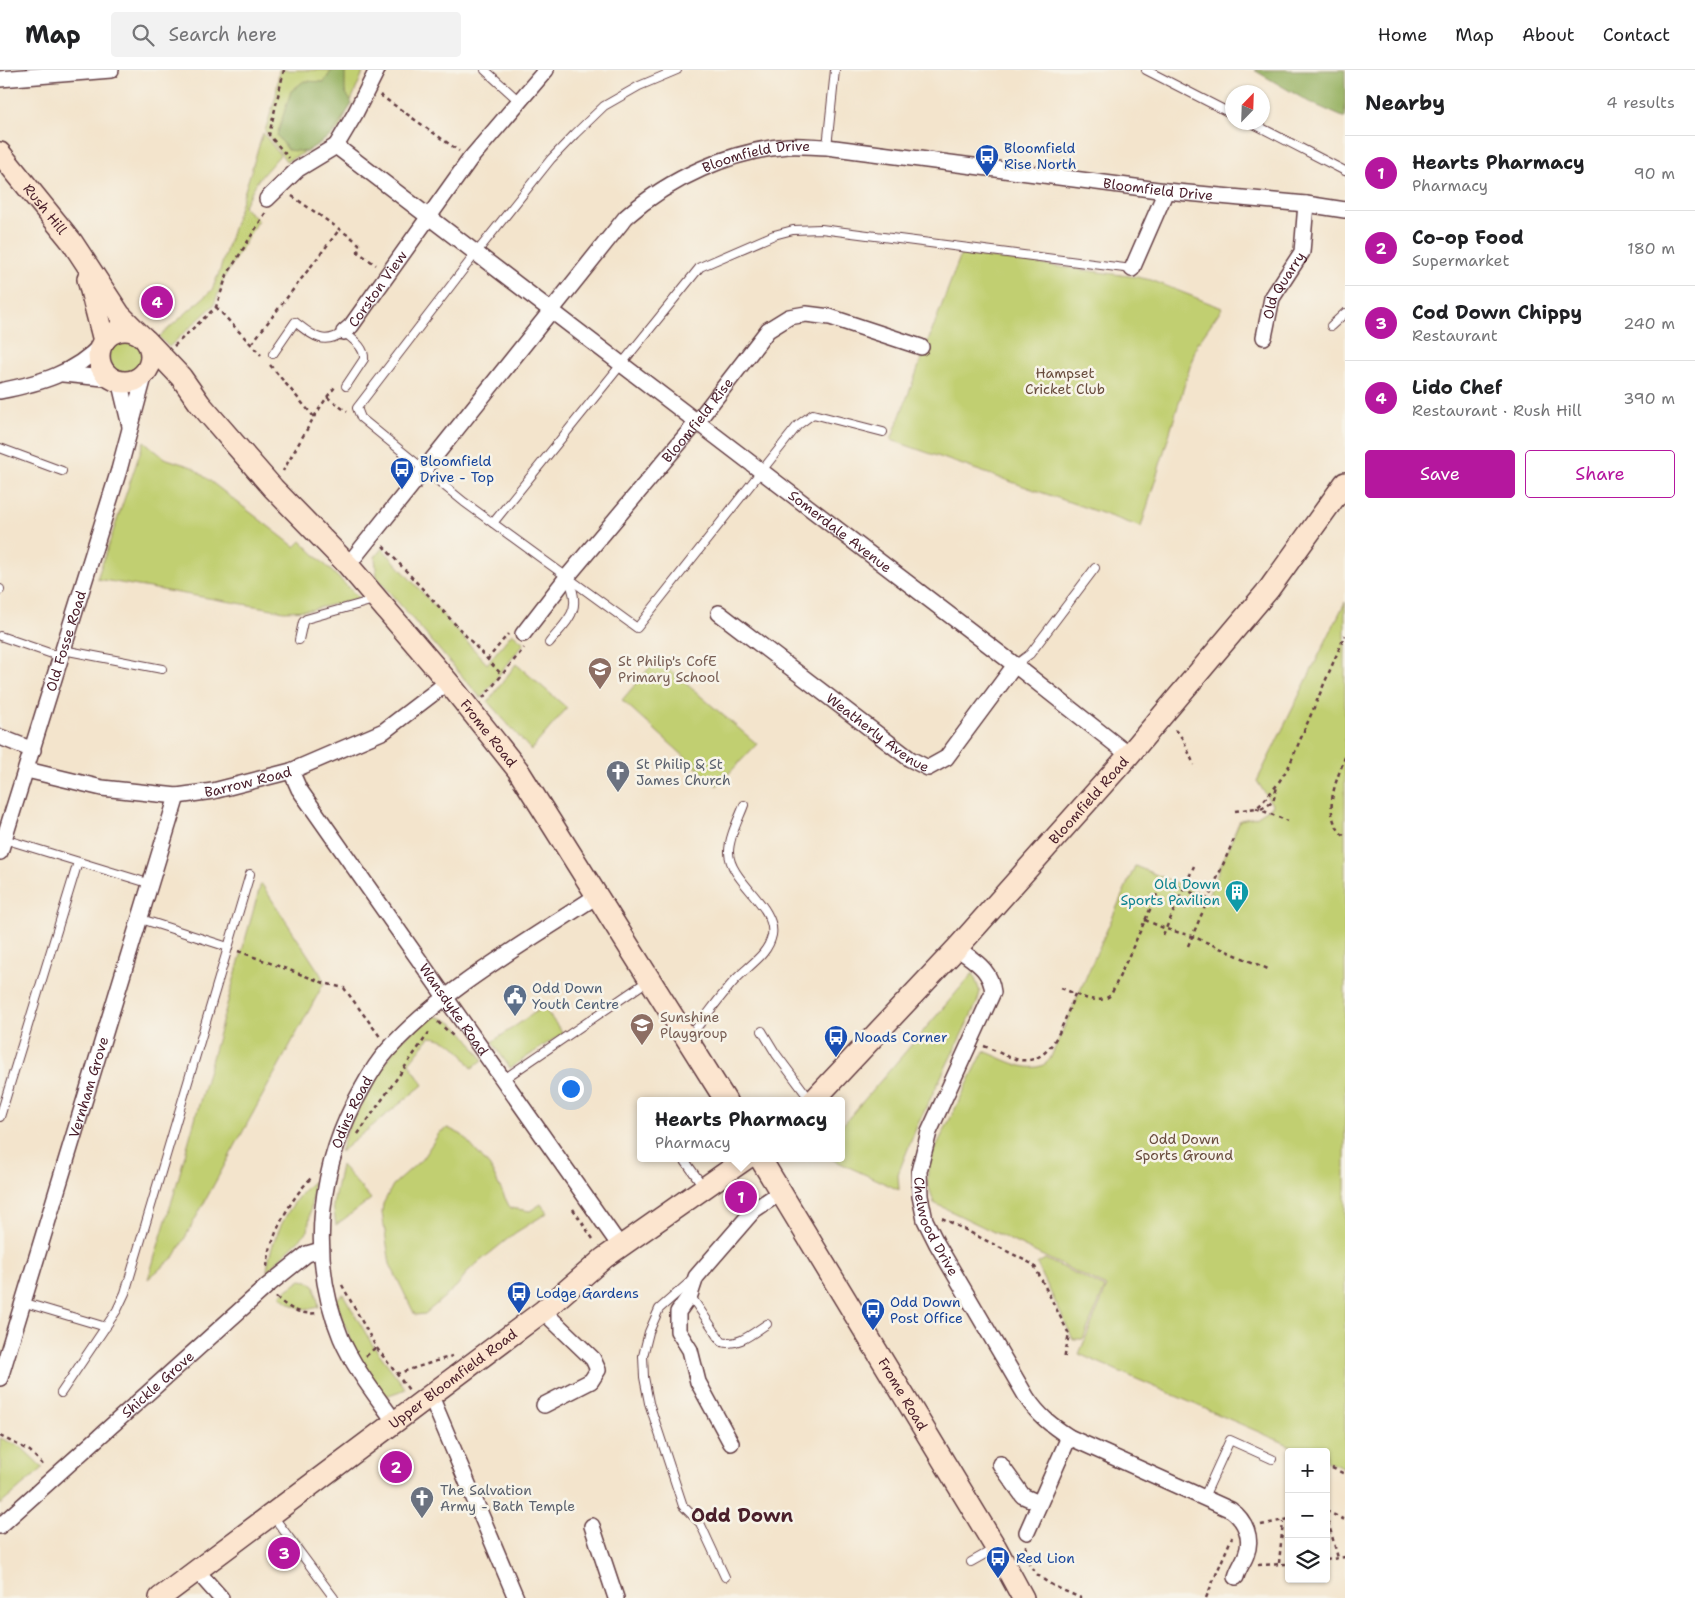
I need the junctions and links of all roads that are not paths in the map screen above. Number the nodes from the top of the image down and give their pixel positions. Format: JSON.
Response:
{"nodes":[{"id":1,"x":111,"y":70,"type":"edge"},
{"id":2,"x":377,"y":70,"type":"edge"},
{"id":3,"x":484,"y":70,"type":"edge"},
{"id":4,"x":546,"y":70,"type":"edge"},
{"id":5,"x":677,"y":70,"type":"edge"},
{"id":6,"x":835,"y":70,"type":"edge"},
{"id":7,"x":1146,"y":70,"type":"edge"},
{"id":8,"x":0,"y":79,"type":"edge"},
{"id":9,"x":519,"y":101,"type":"junction"},
{"id":10,"x":1225,"y":110,"type":"edge"},
{"id":11,"x":1266,"y":130,"type":"edge"},
{"id":12,"x":336,"y":146,"type":"junction"},
{"id":13,"x":827,"y":147,"type":"junction"},
{"id":14,"x":0,"y":153,"type":"edge"},
{"id":15,"x":1345,"y":170,"type":"edge"},
{"id":16,"x":1166,"y":191,"type":"junction"},
{"id":17,"x":267,"y":198,"type":"road end"},
{"id":18,"x":1306,"y":204,"type":"junction"},
{"id":19,"x":1345,"y":210,"type":"edge"},
{"id":20,"x":428,"y":215,"type":"junction"},
{"id":21,"x":72,"y":242,"type":"junction"},
{"id":22,"x":476,"y":253,"type":"junction"},
{"id":23,"x":1132,"y":269,"type":"joint"},
{"id":24,"x":551,"y":310,"type":"junction"},
{"id":25,"x":1345,"y":313,"type":"edge"},
{"id":26,"x":1331,"y":326,"type":"dead end"},
{"id":27,"x":344,"y":332,"type":"junction"},
{"id":28,"x":142,"y":337,"type":"junction"},
{"id":29,"x":1264,"y":337,"type":"dead end"},
{"id":30,"x":103,"y":343,"type":"junction"},
{"id":31,"x":921,"y":347,"type":"dead end"},
{"id":32,"x":273,"y":354,"type":"dead end"},
{"id":33,"x":622,"y":365,"type":"junction"},
{"id":34,"x":152,"y":366,"type":"junction"},
{"id":35,"x":63,"y":374,"type":"junction"},
{"id":36,"x":116,"y":380,"type":"junction"},
{"id":37,"x":346,"y":386,"type":"dead end"},
{"id":38,"x":0,"y":390,"type":"edge"},
{"id":39,"x":697,"y":422,"type":"junction"},
{"id":40,"x":131,"y":430,"type":"junction"},
{"id":41,"x":883,"y":432,"type":"dead end"},
{"id":42,"x":0,"y":448,"type":"edge"},
{"id":43,"x":427,"y":470,"type":"junction"},
{"id":44,"x":761,"y":470,"type":"junction"},
{"id":45,"x":62,"y":471,"type":"dead end"},
{"id":46,"x":1345,"y":483,"type":"edge"},
{"id":47,"x":493,"y":523,"type":"junction"},
{"id":48,"x":348,"y":566,"type":"junction"},
{"id":49,"x":1095,"y":568,"type":"dead end"},
{"id":50,"x":567,"y":577,"type":"junction"},
{"id":51,"x":376,"y":600,"type":"junction"},
{"id":52,"x":718,"y":613,"type":"dead end"},
{"id":53,"x":523,"y":634,"type":"road end"},
{"id":54,"x":0,"y":636,"type":"edge"},
{"id":55,"x":300,"y":640,"type":"dead end"},
{"id":56,"x":549,"y":643,"type":"dead end"},
{"id":57,"x":62,"y":653,"type":"junction"},
{"id":58,"x":1015,"y":665,"type":"junction"},
{"id":59,"x":162,"y":669,"type":"dead end"},
{"id":60,"x":448,"y":682,"type":"junction"},
{"id":61,"x":0,"y":737,"type":"edge"},
{"id":62,"x":33,"y":750,"type":"junction"},
{"id":63,"x":1129,"y":755,"type":"junction"},
{"id":64,"x":26,"y":770,"type":"junction"},
{"id":65,"x":291,"y":771,"type":"junction"},
{"id":66,"x":177,"y":796,"type":"junction"},
{"id":67,"x":744,"y":804,"type":"dead end"},
{"id":68,"x":2,"y":846,"type":"edge"},
{"id":69,"x":78,"y":862,"type":"junction"},
{"id":70,"x":250,"y":874,"type":"dead end"},
{"id":71,"x":148,"y":884,"type":"junction"},
{"id":72,"x":598,"y":895,"type":"junction"},
{"id":73,"x":138,"y":918,"type":"junction"},
{"id":74,"x":228,"y":947,"type":"junction"},
{"id":75,"x":957,"y":948,"type":"junction"},
{"id":76,"x":651,"y":978,"type":"junction"},
{"id":77,"x":446,"y":997,"type":"junction"},
{"id":78,"x":762,"y":1031,"type":"dead end"},
{"id":79,"x":688,"y":1038,"type":"junction"},
{"id":80,"x":504,"y":1079,"type":"junction"},
{"id":81,"x":724,"y":1097,"type":"edge"},
{"id":82,"x":809,"y":1097,"type":"edge"},
{"id":83,"x":816,"y":1097,"type":"edge"},
{"id":84,"x":0,"y":1117,"type":"edge"},
{"id":85,"x":686,"y":1162,"type":"edge"},
{"id":86,"x":740,"y":1162,"type":"edge"},
{"id":87,"x":762,"y":1162,"type":"edge"},
{"id":88,"x":704,"y":1188,"type":"junction"},
{"id":89,"x":781,"y":1192,"type":"junction"},
{"id":90,"x":620,"y":1246,"type":"junction"},
{"id":91,"x":321,"y":1250,"type":"junction"},
{"id":92,"x":696,"y":1277,"type":"junction"},
{"id":93,"x":690,"y":1295,"type":"junction"},
{"id":94,"x":22,"y":1302,"type":"junction"},
{"id":95,"x":543,"y":1311,"type":"junction"},
{"id":96,"x":768,"y":1324,"type":"dead end"},
{"id":97,"x":106,"y":1326,"type":"junction"},
{"id":98,"x":0,"y":1378,"type":"edge"},
{"id":99,"x":61,"y":1393,"type":"dead end"},
{"id":100,"x":424,"y":1398,"type":"junction"},
{"id":101,"x":544,"y":1405,"type":"dead end"},
{"id":102,"x":394,"y":1421,"type":"junction"},
{"id":103,"x":1069,"y":1437,"type":"junction"},
{"id":104,"x":731,"y":1442,"type":"dead end"},
{"id":105,"x":1272,"y":1460,"type":"dead end"},
{"id":106,"x":1000,"y":1464,"type":"dead end"},
{"id":107,"x":1204,"y":1497,"type":"junction"},
{"id":108,"x":1039,"y":1503,"type":"junction"},
{"id":109,"x":272,"y":1514,"type":"junction"},
{"id":110,"x":0,"y":1526,"type":"edge"},
{"id":111,"x":592,"y":1526,"type":"dead end"},
{"id":112,"x":1026,"y":1532,"type":"road end"},
{"id":113,"x":996,"y":1548,"type":"junction"},
{"id":114,"x":971,"y":1562,"type":"dead end"},
{"id":115,"x":197,"y":1571,"type":"junction"},
{"id":116,"x":1238,"y":1572,"type":"road end"},
{"id":117,"x":725,"y":1577,"type":"dead end"},
{"id":118,"x":160,"y":1598,"type":"edge"},
{"id":119,"x":221,"y":1598,"type":"edge"},
{"id":120,"x":334,"y":1598,"type":"edge"},
{"id":121,"x":516,"y":1598,"type":"edge"},
{"id":122,"x":616,"y":1598,"type":"edge"},
{"id":123,"x":1022,"y":1598,"type":"edge"}],
"edges":[{"from":1,"to":8,"type":"street"},
{"from":2,"to":12,"type":"street"},
{"from":3,"to":9,"type":"lane"},
{"from":4,"to":9,"type":"street","name":"Corston View"},
{"from":5,"to":22,"type":"lane"},
{"from":6,"to":13,"type":"lane"},
{"from":7,"to":10,"type":"lane"},
{"from":9,"to":20,"type":"street","name":"Corston View"},
{"from":11,"to":15,"type":"lane"},
{"from":12,"to":17,"type":"street"},
{"from":12,"to":20,"type":"street"},
{"from":13,"to":16,"type":"street","name":"Bloomfield Drive"},
{"from":13,"to":24,"type":"street","name":"Bloomfield Drive"},
{"from":14,"to":21,"type":"street","name":"Rush Hill"},
{"from":16,"to":18,"type":"street","name":"Bloomfield Drive"},
{"from":16,"to":23,"type":"street"},
{"from":18,"to":19,"type":"street","name":"Bloomfield Drive"},
{"from":18,"to":29,"type":"street","name":"Old Quarry"},
{"from":20,"to":22,"type":"street"},
{"from":20,"to":27,"type":"street","name":"Corston View"},
{"from":21,"to":28,"type":"street","name":"Rush Hill"},
{"from":21,"to":30,"type":"street","name":"Rush Hill"},
{"from":22,"to":24,"type":"street"},
{"from":22,"to":43,"type":"lane"},
{"from":23,"to":33,"type":"lane"},
{"from":24,"to":33,"type":"street","name":"Somerdale Avenue"},
{"from":24,"to":43,"type":"street","name":"Bloomfield Drive"},
{"from":25,"to":26,"type":"lane"},
{"from":27,"to":32,"type":"lane","name":"Corston View"},
{"from":27,"to":37,"type":"lane"},
{"from":28,"to":30,"type":"street"},
{"from":28,"to":34,"type":"street"},
{"from":30,"to":35,"type":"street"},
{"from":30,"to":36,"type":"street"},
{"from":31,"to":39,"type":"street","name":"Bloomfield Rise"},
{"from":33,"to":39,"type":"street","name":"Somerdale Avenue"},
{"from":33,"to":47,"type":"lane"},
{"from":34,"to":36,"type":"street"},
{"from":34,"to":40,"type":"street","name":"Old Fosse Road"},
{"from":34,"to":48,"type":"street","name":"Frome Road"},
{"from":35,"to":36,"type":"street"},
{"from":35,"to":38,"type":"street"},
{"from":36,"to":40,"type":"street"},
{"from":39,"to":44,"type":"street","name":"Somerdale Avenue"},
{"from":39,"to":50,"type":"street","name":"Bloomfield Rise"},
{"from":40,"to":57,"type":"street","name":"Old Fosse Road"},
{"from":41,"to":44,"type":"lane"},
{"from":42,"to":45,"type":"lane"},
{"from":43,"to":47,"type":"lane"},
{"from":43,"to":48,"type":"street","name":"Bloomfield Drive"},
{"from":44,"to":50,"type":"lane"},
{"from":44,"to":58,"type":"street","name":"Somerdale Avenue"},
{"from":46,"to":63,"type":"street","name":"Bloomfield Road"},
{"from":47,"to":50,"type":"lane"},
{"from":48,"to":51,"type":"street","name":"Frome Road"},
{"from":49,"to":58,"type":"lane"},
{"from":50,"to":53,"type":"street","name":"Bloomfield Rise"},
{"from":50,"to":56,"type":"lane"},
{"from":51,"to":55,"type":"lane"},
{"from":51,"to":60,"type":"street","name":"Frome Road"},
{"from":52,"to":58,"type":"street","name":"Weatherly Avenue"},
{"from":54,"to":57,"type":"lane"},
{"from":57,"to":59,"type":"lane"},
{"from":57,"to":62,"type":"street","name":"Old Fosse Road"},
{"from":58,"to":63,"type":"street","name":"Somerdale Avenue"},
{"from":60,"to":65,"type":"street","name":"Barrow Road"},
{"from":60,"to":72,"type":"street","name":"Frome Road"},
{"from":61,"to":62,"type":"street"},
{"from":62,"to":64,"type":"street","name":"Old Fosse Road"},
{"from":63,"to":75,"type":"street","name":"Bloomfield Road"},
{"from":64,"to":66,"type":"street","name":"Barrow Road"},
{"from":64,"to":68,"type":"street","name":"Old Fosse Road"},
{"from":65,"to":66,"type":"street","name":"Barrow Road"},
{"from":65,"to":77,"type":"street","name":"Wansdyke Road"},
{"from":66,"to":71,"type":"street","name":"Vernham Grove"},
{"from":67,"to":79,"type":"lane"},
{"from":68,"to":69,"type":"lane"},
{"from":69,"to":71,"type":"lane"},
{"from":69,"to":84,"type":"lane"},
{"from":70,"to":74,"type":"lane"},
{"from":71,"to":73,"type":"street","name":"Vernham Grove"},
{"from":72,"to":76,"type":"street","name":"Frome Road"},
{"from":72,"to":77,"type":"street","name":"Odins Road"},
{"from":73,"to":74,"type":"lane"},
{"from":73,"to":94,"type":"street","name":"Vernham Grove"},
{"from":74,"to":97,"type":"lane"},
{"from":75,"to":83,"type":"street","name":"Bloomfield Road"},
{"from":75,"to":103,"type":"street","name":"Chelwood Drive"},
{"from":76,"to":79,"type":"street","name":"Frome Road"},
{"from":76,"to":80,"type":"lane"},
{"from":77,"to":80,"type":"street","name":"Wansdyke Road"},
{"from":77,"to":91,"type":"street","name":"Odins Road"},
{"from":78,"to":82,"type":"lane"},
{"from":79,"to":81,"type":"street","name":"Frome Road"},
{"from":80,"to":90,"type":"street","name":"Wansdyke Road"},
{"from":85,"to":88,"type":"lane"},
{"from":86,"to":88,"type":"street","name":"Upper Bloomfield Road"},
{"from":87,"to":89,"type":"street","name":"Frome Road"},
{"from":88,"to":90,"type":"street","name":"Upper Bloomfield Road"},
{"from":89,"to":92,"type":"street"},
{"from":89,"to":113,"type":"street","name":"Frome Road"},
{"from":90,"to":95,"type":"street","name":"Upper Bloomfield Road"},
{"from":91,"to":102,"type":"street","name":"Odins Road"},
{"from":91,"to":110,"type":"street","name":"Shickle Grove"},
{"from":92,"to":93,"type":"street"},
{"from":92,"to":117,"type":"lane"},
{"from":93,"to":96,"type":"lane"},
{"from":93,"to":104,"type":"street"},
{"from":94,"to":97,"type":"lane"},
{"from":94,"to":98,"type":"street","name":"Vernham Grove"},
{"from":95,"to":100,"type":"street","name":"Upper Bloomfield Road"},
{"from":95,"to":101,"type":"street"},
{"from":97,"to":99,"type":"lane"},
{"from":100,"to":102,"type":"street","name":"Upper Bloomfield Road"},
{"from":100,"to":121,"type":"street"},
{"from":102,"to":109,"type":"street","name":"Upper Bloomfield Road"},
{"from":103,"to":107,"type":"street","name":"Chelwood Drive"},
{"from":103,"to":108,"type":"street"},
{"from":105,"to":107,"type":"lane"},
{"from":106,"to":108,"type":"street"},
{"from":107,"to":116,"type":"street","name":"Chelwood Drive"},
{"from":108,"to":112,"type":"street"},
{"from":109,"to":115,"type":"street","name":"Upper Bloomfield Road"},
{"from":109,"to":120,"type":"lane"},
{"from":111,"to":122,"type":"street"},
{"from":113,"to":114,"type":"lane"},
{"from":113,"to":123,"type":"street","name":"Frome Road"},
{"from":115,"to":118,"type":"street","name":"Upper Bloomfield Road"},
{"from":115,"to":119,"type":"street"}]}
